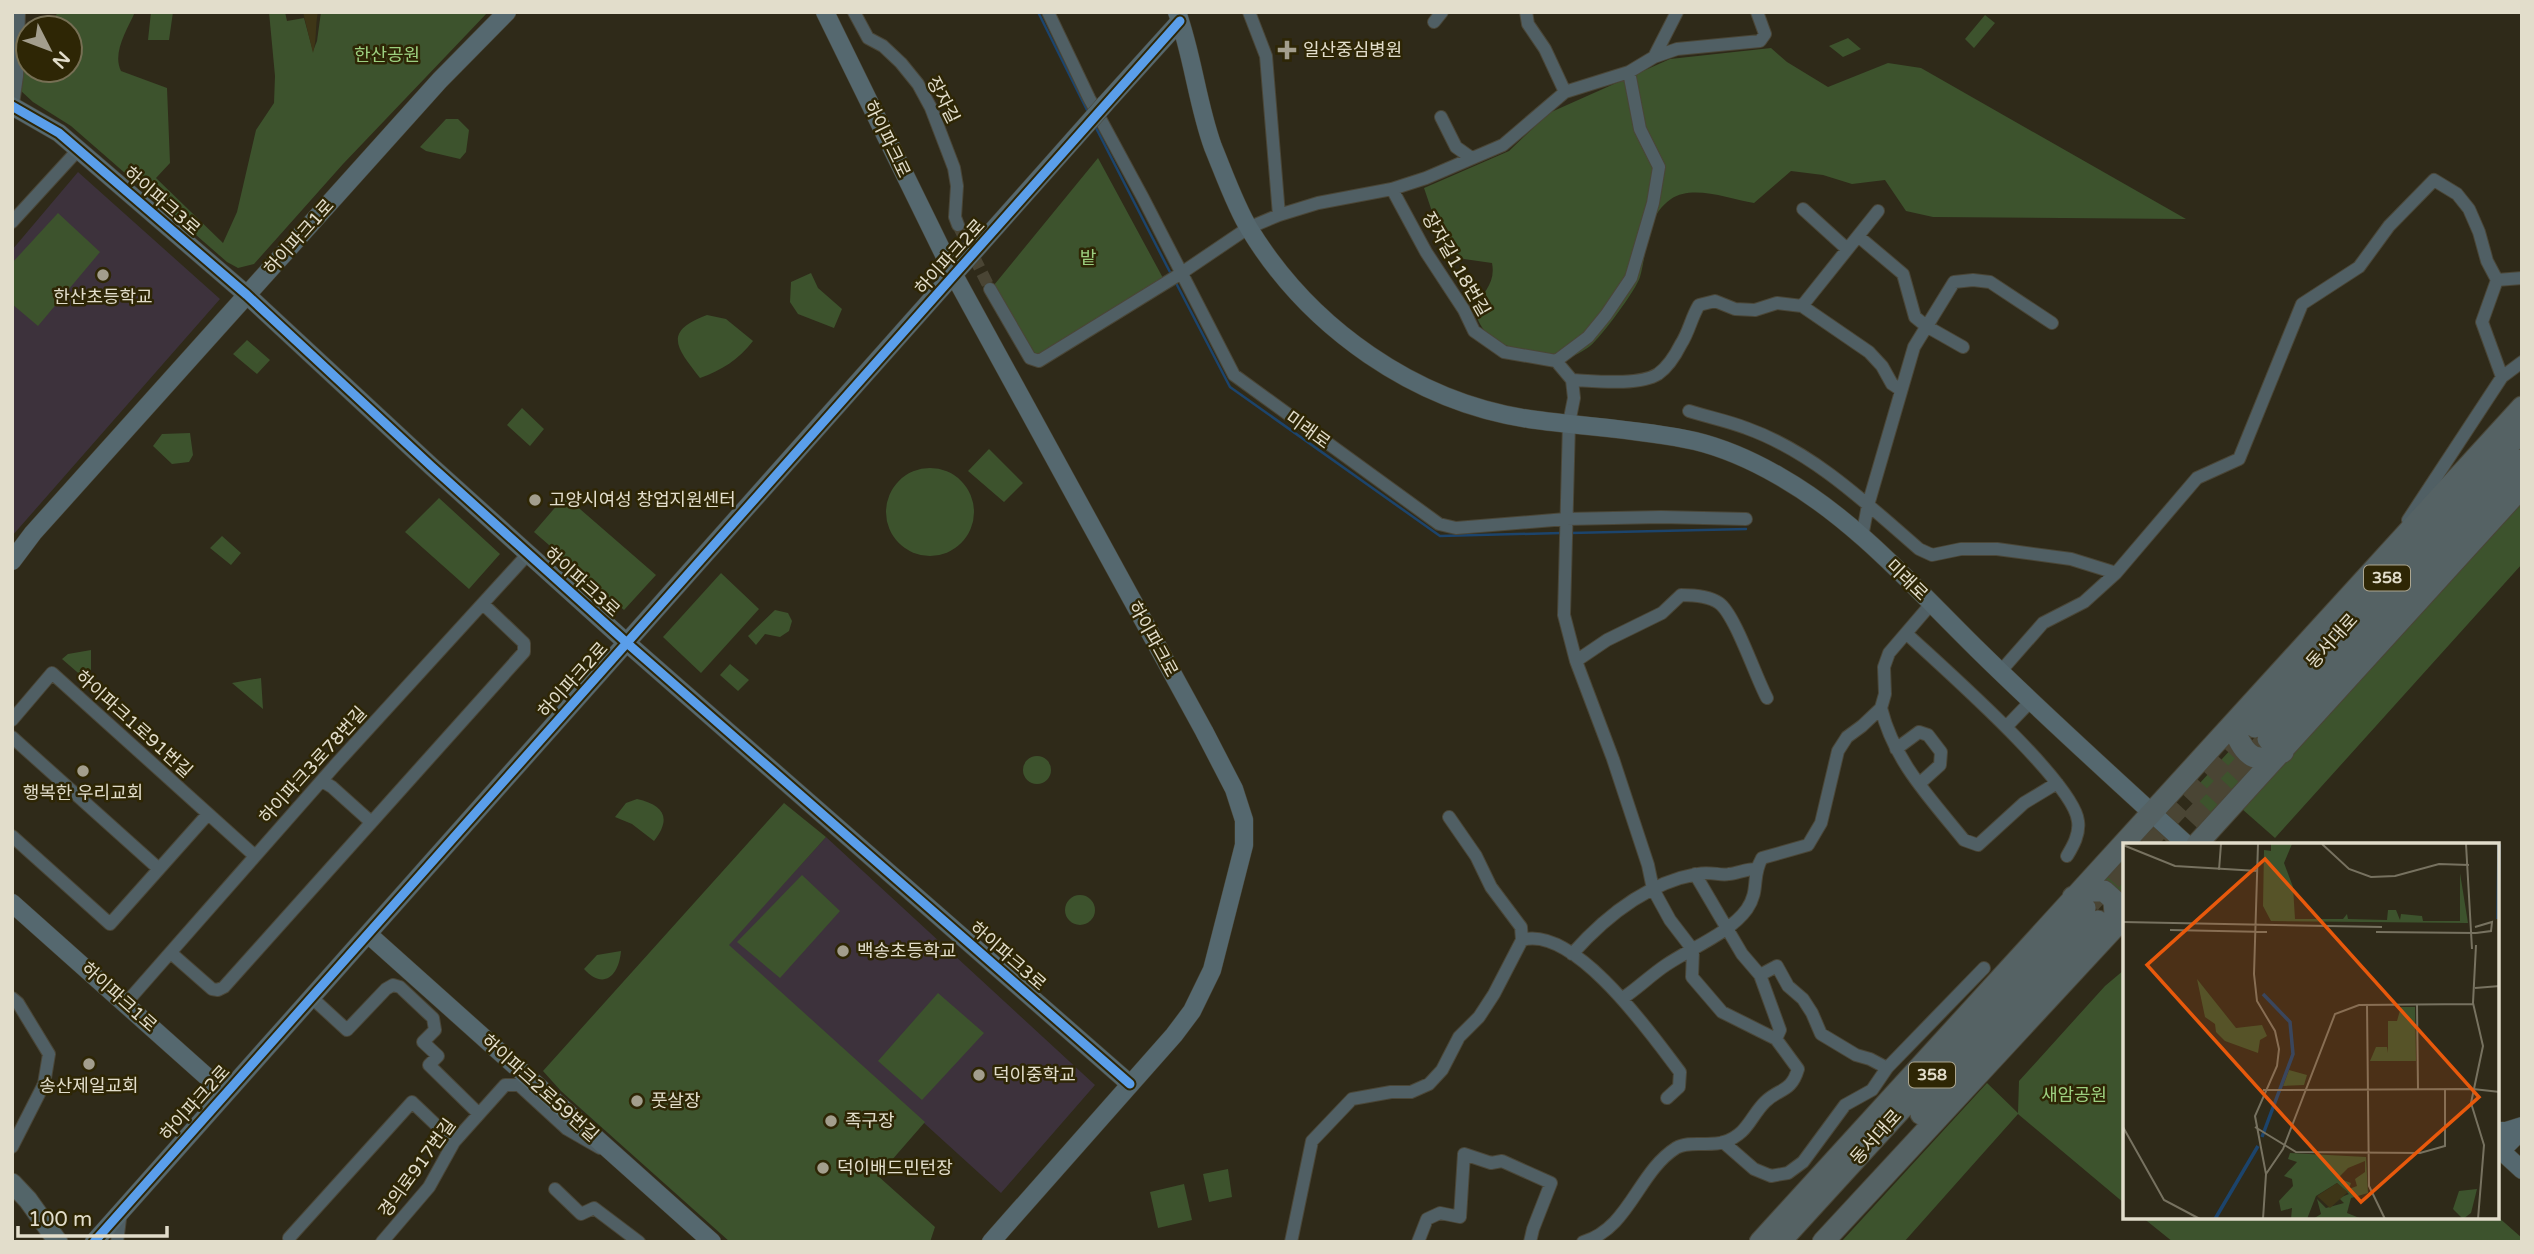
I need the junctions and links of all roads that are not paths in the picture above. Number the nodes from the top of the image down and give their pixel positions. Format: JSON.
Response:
{"nodes":[{"id":1,"x":19,"y":12,"type":"edge"},
{"id":2,"x":507,"y":12,"type":"edge"},
{"id":3,"x":825,"y":12,"type":"edge"},
{"id":4,"x":854,"y":12,"type":"edge"},
{"id":5,"x":1048,"y":12,"type":"edge"},
{"id":6,"x":1249,"y":12,"type":"edge"},
{"id":7,"x":1526,"y":12,"type":"edge"},
{"id":8,"x":1676,"y":12,"type":"edge"},
{"id":9,"x":1757,"y":12,"type":"edge"},
{"id":10,"x":1179,"y":17,"type":"edge"},
{"id":11,"x":1654,"y":57,"type":"junction"},
{"id":12,"x":1629,"y":72,"type":"junction"},
{"id":13,"x":1565,"y":92,"type":"junction"},
{"id":14,"x":13,"y":108,"type":"edge"},
{"id":15,"x":1441,"y":117,"type":"dead end"},
{"id":16,"x":78,"y":149,"type":"junction"},
{"id":17,"x":1470,"y":157,"type":"junction"},
{"id":18,"x":1392,"y":189,"type":"junction"},
{"id":19,"x":1803,"y":209,"type":"dead end"},
{"id":20,"x":1878,"y":211,"type":"dead end"},
{"id":21,"x":1279,"y":215,"type":"junction"},
{"id":22,"x":12,"y":222,"type":"edge"},
{"id":23,"x":958,"y":225,"type":"tunnel mouth"},
{"id":24,"x":1248,"y":228,"type":"junction"},
{"id":25,"x":1858,"y":236,"type":"junction"},
{"id":26,"x":1847,"y":249,"type":"junction"},
{"id":27,"x":1179,"y":274,"type":"junction"},
{"id":28,"x":954,"y":275,"type":"junction"},
{"id":29,"x":2522,"y":278,"type":"edge"},
{"id":30,"x":2497,"y":280,"type":"junction"},
{"id":31,"x":990,"y":289,"type":"tunnel mouth"},
{"id":32,"x":247,"y":295,"type":"junction"},
{"id":33,"x":1802,"y":306,"type":"junction"},
{"id":34,"x":2052,"y":323,"type":"dead end"},
{"id":35,"x":1926,"y":326,"type":"junction"},
{"id":36,"x":1963,"y":347,"type":"dead end"},
{"id":37,"x":1556,"y":361,"type":"junction"},
{"id":38,"x":2522,"y":362,"type":"edge"},
{"id":39,"x":2502,"y":377,"type":"junction"},
{"id":40,"x":1572,"y":380,"type":"junction"},
{"id":41,"x":1901,"y":390,"type":"junction"},
{"id":42,"x":2522,"y":407,"type":"edge"},
{"id":43,"x":1689,"y":411,"type":"dead end"},
{"id":44,"x":1569,"y":423,"type":"junction"},
{"id":45,"x":2522,"y":432,"type":"edge"},
{"id":46,"x":2522,"y":460,"type":"edge"},
{"id":47,"x":2522,"y":487,"type":"edge"},
{"id":48,"x":1868,"y":505,"type":"junction"},
{"id":49,"x":1746,"y":519,"type":"dead end"},
{"id":50,"x":1566,"y":523,"type":"junction"},
{"id":51,"x":1862,"y":537,"type":"junction"},
{"id":52,"x":528,"y":554,"type":"junction"},
{"id":53,"x":2385,"y":555,"type":"junction"},
{"id":54,"x":12,"y":561,"type":"edge"},
{"id":55,"x":2116,"y":573,"type":"junction"},
{"id":56,"x":483,"y":604,"type":"junction"},
{"id":57,"x":1931,"y":604,"type":"junction"},
{"id":58,"x":1907,"y":634,"type":"junction"},
{"id":59,"x":627,"y":643,"type":"junction"},
{"id":60,"x":1576,"y":661,"type":"junction"},
{"id":61,"x":2000,"y":671,"type":"junction"},
{"id":62,"x":1767,"y":698,"type":"dead end"},
{"id":63,"x":2031,"y":701,"type":"junction"},
{"id":64,"x":1881,"y":708,"type":"junction"},
{"id":65,"x":12,"y":720,"type":"edge"},
{"id":66,"x":2006,"y":727,"type":"junction"},
{"id":67,"x":2262,"y":733,"type":"junction"},
{"id":68,"x":12,"y":737,"type":"edge"},
{"id":69,"x":1896,"y":749,"type":"junction"},
{"id":70,"x":321,"y":781,"type":"junction"},
{"id":71,"x":2057,"y":783,"type":"junction"},
{"id":72,"x":1919,"y":784,"type":"junction"},
{"id":73,"x":208,"y":814,"type":"junction"},
{"id":74,"x":2152,"y":814,"type":"junction"},
{"id":75,"x":1450,"y":817,"type":"dead end"},
{"id":76,"x":371,"y":822,"type":"junction"},
{"id":77,"x":12,"y":836,"type":"edge"},
{"id":78,"x":2208,"y":837,"type":"edge"},
{"id":79,"x":2136,"y":843,"type":"edge"},
{"id":80,"x":2184,"y":843,"type":"edge"},
{"id":81,"x":255,"y":856,"type":"junction"},
{"id":82,"x":2067,"y":856,"type":"dead end"},
{"id":83,"x":2123,"y":868,"type":"edge"},
{"id":84,"x":159,"y":869,"type":"junction"},
{"id":85,"x":1756,"y":869,"type":"junction"},
{"id":86,"x":1695,"y":874,"type":"junction"},
{"id":87,"x":1653,"y":889,"type":"junction"},
{"id":88,"x":12,"y":903,"type":"edge"},
{"id":89,"x":2098,"y":915,"type":"edge"},
{"id":90,"x":1727,"y":930,"type":"junction"},
{"id":91,"x":368,"y":934,"type":"junction"},
{"id":92,"x":1522,"y":940,"type":"junction"},
{"id":93,"x":1693,"y":950,"type":"junction"},
{"id":94,"x":171,"y":953,"type":"junction"},
{"id":95,"x":1572,"y":954,"type":"junction"},
{"id":96,"x":1984,"y":968,"type":"dead end"},
{"id":97,"x":1760,"y":975,"type":"junction"},
{"id":98,"x":311,"y":997,"type":"junction"},
{"id":99,"x":12,"y":998,"type":"edge"},
{"id":100,"x":1623,"y":998,"type":"junction"},
{"id":101,"x":126,"y":1003,"type":"junction"},
{"id":102,"x":1776,"y":1039,"type":"junction"},
{"id":103,"x":1887,"y":1068,"type":"junction"},
{"id":104,"x":1130,"y":1084,"type":"junction"},
{"id":105,"x":225,"y":1093,"type":"junction"},
{"id":106,"x":1667,"y":1098,"type":"dead end"},
{"id":107,"x":479,"y":1114,"type":"junction"},
{"id":108,"x":2522,"y":1128,"type":"edge"},
{"id":109,"x":2499,"y":1131,"type":"edge"},
{"id":110,"x":454,"y":1142,"type":"junction"},
{"id":111,"x":1723,"y":1142,"type":"junction"},
{"id":112,"x":2522,"y":1142,"type":"edge"},
{"id":113,"x":12,"y":1147,"type":"edge"},
{"id":114,"x":2499,"y":1149,"type":"edge"},
{"id":115,"x":612,"y":1152,"type":"junction"},
{"id":116,"x":2522,"y":1161,"type":"edge"},
{"id":117,"x":2522,"y":1170,"type":"edge"},
{"id":118,"x":12,"y":1183,"type":"edge"},
{"id":119,"x":555,"y":1189,"type":"dead end"},
{"id":120,"x":121,"y":1211,"type":"junction"},
{"id":121,"x":58,"y":1242,"type":"edge"},
{"id":122,"x":94,"y":1242,"type":"edge"},
{"id":123,"x":117,"y":1242,"type":"edge"},
{"id":124,"x":290,"y":1242,"type":"edge"},
{"id":125,"x":382,"y":1242,"type":"edge"},
{"id":126,"x":639,"y":1242,"type":"edge"},
{"id":127,"x":712,"y":1242,"type":"edge"},
{"id":128,"x":991,"y":1242,"type":"edge"},
{"id":129,"x":1291,"y":1242,"type":"edge"},
{"id":130,"x":1418,"y":1242,"type":"edge"},
{"id":131,"x":1530,"y":1242,"type":"edge"},
{"id":132,"x":1583,"y":1242,"type":"edge"},
{"id":133,"x":1760,"y":1242,"type":"edge"},
{"id":134,"x":1780,"y":1242,"type":"edge"},
{"id":135,"x":1804,"y":1242,"type":"edge"},
{"id":136,"x":1823,"y":1242,"type":"edge"}],
"edges":[{"from":1,"to":14,"type":"street","name":"하이파크3로"},
{"from":2,"to":32,"type":"street","name":"하이파크1로"},
{"from":3,"to":28,"type":"street","name":"하이파크로"},
{"from":4,"to":23,"type":"street","name":"장자길"},
{"from":5,"to":27,"type":"street","name":"미래로"},
{"from":6,"to":21,"type":"street"},
{"from":7,"to":13,"type":"street"},
{"from":8,"to":11,"type":"street"},
{"from":9,"to":11,"type":"street"},
{"from":10,"to":24,"type":"street","name":"미래로"},
{"from":10,"to":28,"type":"street","name":"하이파크2로","bridge":true},
{"from":11,"to":12,"type":"street"},
{"from":12,"to":13,"type":"street"},
{"from":12,"to":37,"type":"street"},
{"from":13,"to":17,"type":"street"},
{"from":14,"to":16,"type":"street","name":"하이파크3로"},
{"from":15,"to":17,"type":"street"},
{"from":16,"to":22,"type":"street"},
{"from":16,"to":32,"type":"street","name":"하이파크3로"},
{"from":17,"to":18,"type":"street"},
{"from":18,"to":21,"type":"street"},
{"from":18,"to":37,"type":"street","name":"장자길118번길"},
{"from":19,"to":26,"type":"street"},
{"from":20,"to":25,"type":"street"},
{"from":21,"to":24,"type":"street"},
{"from":24,"to":27,"type":"street"},
{"from":24,"to":44,"type":"street","name":"미래로"},
{"from":25,"to":26,"type":"street"},
{"from":25,"to":35,"type":"street"},
{"from":26,"to":33,"type":"street"},
{"from":27,"to":31,"type":"street"},
{"from":27,"to":50,"type":"street","name":"미래로"},
{"from":28,"to":59,"type":"street","name":"하이파크2로"},
{"from":28,"to":104,"type":"street","name":"하이파크로"},
{"from":29,"to":30,"type":"street"},
{"from":30,"to":39,"type":"street"},
{"from":30,"to":55,"type":"street"},
{"from":32,"to":52,"type":"street","name":"하이파크3로"},
{"from":32,"to":54,"type":"street","name":"하이파크1로"},
{"from":33,"to":40,"type":"street"},
{"from":33,"to":41,"type":"street"},
{"from":34,"to":35,"type":"street"},
{"from":35,"to":36,"type":"street"},
{"from":35,"to":41,"type":"street"},
{"from":37,"to":40,"type":"street"},
{"from":38,"to":39,"type":"street"},
{"from":39,"to":53,"type":"street"},
{"from":40,"to":44,"type":"street"},
{"from":41,"to":48,"type":"street"},
{"from":42,"to":53,"type":"highway"},
{"from":43,"to":48,"type":"street"},
{"from":44,"to":50,"type":"street"},
{"from":44,"to":51,"type":"street","name":"미래로"},
{"from":45,"to":67,"type":"highway","name":"동서대로","number":"358"},
{"from":46,"to":67,"type":"highway","name":"동서대로","number":"358"},
{"from":47,"to":67,"type":"highway"},
{"from":48,"to":51,"type":"street"},
{"from":48,"to":55,"type":"street"},
{"from":49,"to":50,"type":"street","name":"미래로"},
{"from":50,"to":60,"type":"street"},
{"from":51,"to":57,"type":"street","name":"미래로"},
{"from":52,"to":56,"type":"street","name":"하이파크3로78번길"},
{"from":52,"to":59,"type":"street","name":"하이파크3로"},
{"from":53,"to":67,"type":"highway"},
{"from":55,"to":61,"type":"street"},
{"from":56,"to":70,"type":"street","name":"하이파크3로78번길"},
{"from":56,"to":76,"type":"street"},
{"from":57,"to":58,"type":"street"},
{"from":57,"to":61,"type":"street","name":"미래로"},
{"from":58,"to":64,"type":"street"},
{"from":58,"to":66,"type":"street"},
{"from":59,"to":91,"type":"street","name":"하이파크2로"},
{"from":59,"to":104,"type":"street","name":"하이파크3로"},
{"from":60,"to":62,"type":"street"},
{"from":60,"to":87,"type":"street"},
{"from":61,"to":63,"type":"street","name":"미래로"},
{"from":63,"to":66,"type":"street"},
{"from":63,"to":74,"type":"street","name":"미래로"},
{"from":64,"to":69,"type":"street"},
{"from":64,"to":85,"type":"street"},
{"from":65,"to":73,"type":"street","name":"하이파크1로91번길"},
{"from":66,"to":71,"type":"street"},
{"from":67,"to":74,"type":"highway"},
{"from":67,"to":78,"type":"highway"},
{"from":68,"to":84,"type":"street"},
{"from":69,"to":72,"type":"street"},
{"from":69,"to":72,"type":"street"},
{"from":70,"to":76,"type":"street"},
{"from":70,"to":81,"type":"street","name":"하이파크3로78번길"},
{"from":71,"to":72,"type":"street"},
{"from":71,"to":82,"type":"street"},
{"from":73,"to":81,"type":"street","name":"하이파크1로91번길"},
{"from":73,"to":84,"type":"street"},
{"from":74,"to":79,"type":"highway"},
{"from":74,"to":80,"type":"street","name":"미래로"},
{"from":75,"to":92,"type":"street"},
{"from":76,"to":94,"type":"street"},
{"from":77,"to":84,"type":"street"},
{"from":81,"to":94,"type":"street","name":"하이파크3로78번길"},
{"from":83,"to":89,"type":"highway"},
{"from":85,"to":86,"type":"street"},
{"from":85,"to":90,"type":"street"},
{"from":86,"to":87,"type":"street"},
{"from":86,"to":90,"type":"street"},
{"from":87,"to":93,"type":"street"},
{"from":87,"to":95,"type":"street"},
{"from":88,"to":101,"type":"street","name":"하이파크1로"},
{"from":89,"to":133,"type":"highway"},
{"from":89,"to":134,"type":"highway","name":"동서대로","number":"358"},
{"from":89,"to":135,"type":"highway","name":"동서대로","number":"358"},
{"from":89,"to":136,"type":"highway"},
{"from":90,"to":93,"type":"street"},
{"from":90,"to":97,"type":"street"},
{"from":91,"to":98,"type":"street","name":"하이파크2로"},
{"from":91,"to":115,"type":"street","name":"하이파크2로59번길"},
{"from":92,"to":95,"type":"street"},
{"from":92,"to":129,"type":"street"},
{"from":93,"to":100,"type":"street"},
{"from":93,"to":102,"type":"street"},
{"from":94,"to":101,"type":"street","name":"하이파크3로78번길"},
{"from":95,"to":100,"type":"street"},
{"from":96,"to":103,"type":"street"},
{"from":97,"to":102,"type":"street"},
{"from":97,"to":103,"type":"street"},
{"from":98,"to":105,"type":"street","name":"하이파크2로"},
{"from":98,"to":107,"type":"street"},
{"from":99,"to":113,"type":"street"},
{"from":100,"to":106,"type":"street"},
{"from":101,"to":105,"type":"street","name":"하이파크1로"},
{"from":102,"to":111,"type":"street"},
{"from":103,"to":111,"type":"street"},
{"from":104,"to":128,"type":"street","name":"하이파크로"},
{"from":105,"to":120,"type":"street","name":"하이파크2로"},
{"from":107,"to":110,"type":"street","name":"경의로917번길"},
{"from":107,"to":115,"type":"street","name":"경의로917번길"},
{"from":108,"to":109,"type":"street"},
{"from":108,"to":114,"type":"street"},
{"from":110,"to":124,"type":"street"},
{"from":110,"to":125,"type":"street","name":"경의로917번길"},
{"from":111,"to":132,"type":"street"},
{"from":112,"to":116,"type":"street"},
{"from":114,"to":117,"type":"street"},
{"from":115,"to":127,"type":"street","name":"하이파크2로59번길"},
{"from":118,"to":121,"type":"main road"},
{"from":119,"to":126,"type":"street"},
{"from":120,"to":122,"type":"street","name":"하이파크2로"},
{"from":120,"to":123,"type":"street"},
{"from":130,"to":131,"type":"street"}]}
